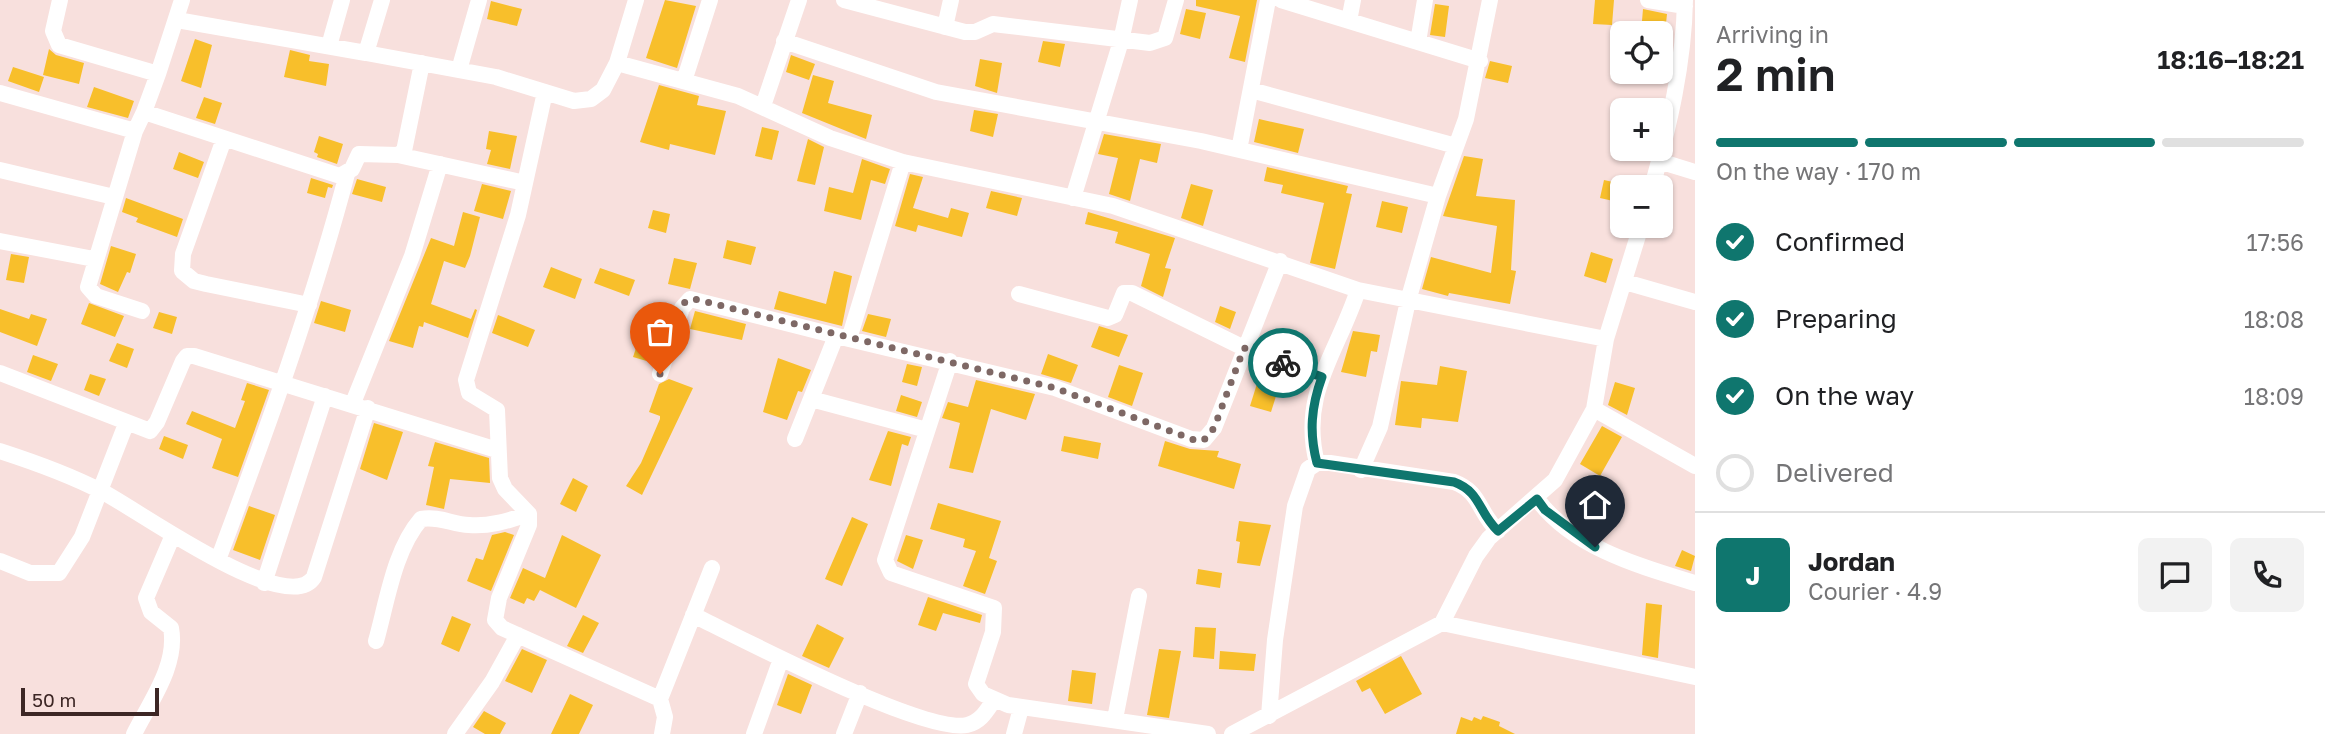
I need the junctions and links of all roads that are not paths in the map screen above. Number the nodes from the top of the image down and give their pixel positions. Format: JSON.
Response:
{"nodes":[{"id":1,"x":60,"y":0,"type":"edge"},
{"id":2,"x":182,"y":0,"type":"edge"},
{"id":3,"x":341,"y":0,"type":"edge"},
{"id":4,"x":382,"y":0,"type":"edge"},
{"id":5,"x":479,"y":0,"type":"edge"},
{"id":6,"x":636,"y":0,"type":"edge"},
{"id":7,"x":710,"y":0,"type":"edge"},
{"id":8,"x":799,"y":0,"type":"edge"},
{"id":9,"x":844,"y":0,"type":"edge"},
{"id":10,"x":951,"y":0,"type":"edge"},
{"id":11,"x":1130,"y":0,"type":"edge"},
{"id":12,"x":1176,"y":0,"type":"edge"},
{"id":13,"x":1268,"y":0,"type":"edge"},
{"id":14,"x":1281,"y":0,"type":"edge"},
{"id":15,"x":1353,"y":0,"type":"edge"},
{"id":16,"x":1425,"y":0,"type":"edge"},
{"id":17,"x":1490,"y":0,"type":"edge"},
{"id":18,"x":1648,"y":0,"type":"edge"},
{"id":19,"x":1685,"y":3,"type":"edge"},
{"id":20,"x":177,"y":20,"type":"junction"},
{"id":21,"x":1349,"y":21,"type":"junction"},
{"id":22,"x":945,"y":27,"type":"junction"},
{"id":23,"x":784,"y":41,"type":"junction"},
{"id":24,"x":1121,"y":41,"type":"junction"},
{"id":25,"x":1418,"y":43,"type":"junction"},
{"id":26,"x":329,"y":46,"type":"junction"},
{"id":27,"x":366,"y":53,"type":"junction"},
{"id":28,"x":1480,"y":61,"type":"junction"},
{"id":29,"x":422,"y":63,"type":"junction"},
{"id":30,"x":617,"y":63,"type":"junction"},
{"id":31,"x":459,"y":70,"type":"junction"},
{"id":32,"x":158,"y":74,"type":"junction"},
{"id":33,"x":684,"y":80,"type":"junction"},
{"id":34,"x":1251,"y":90,"type":"junction"},
{"id":35,"x":545,"y":92,"type":"junction"},
{"id":36,"x":0,"y":93,"type":"edge"},
{"id":37,"x":1673,"y":101,"type":"edge"},
{"id":38,"x":762,"y":106,"type":"junction"},
{"id":39,"x":144,"y":112,"type":"junction"},
{"id":40,"x":1096,"y":120,"type":"junction"},
{"id":41,"x":135,"y":131,"type":"junction"},
{"id":42,"x":224,"y":139,"type":"junction"},
{"id":43,"x":1456,"y":146,"type":"junction"},
{"id":44,"x":1239,"y":150,"type":"junction"},
{"id":45,"x":398,"y":155,"type":"junction"},
{"id":46,"x":1659,"y":161,"type":"joint"},
{"id":47,"x":903,"y":162,"type":"junction"},
{"id":48,"x":440,"y":164,"type":"junction"},
{"id":49,"x":0,"y":170,"type":"edge"},
{"id":50,"x":1695,"y":172,"type":"edge"},
{"id":51,"x":347,"y":174,"type":"junction"},
{"id":52,"x":1655,"y":175,"type":"edge"},
{"id":53,"x":525,"y":183,"type":"junction"},
{"id":54,"x":1438,"y":196,"type":"junction"},
{"id":55,"x":114,"y":197,"type":"junction"},
{"id":56,"x":1073,"y":198,"type":"junction"},
{"id":57,"x":1638,"y":238,"type":"edge"},
{"id":58,"x":0,"y":241,"type":"edge"},
{"id":59,"x":94,"y":259,"type":"junction"},
{"id":60,"x":1280,"y":261,"type":"junction"},
{"id":61,"x":1625,"y":282,"type":"junction"},
{"id":62,"x":1358,"y":290,"type":"junction"},
{"id":63,"x":1019,"y":294,"type":"dead end"},
{"id":64,"x":1408,"y":301,"type":"junction"},
{"id":65,"x":1695,"y":303,"type":"edge"},
{"id":66,"x":309,"y":305,"type":"junction"},
{"id":67,"x":142,"y":311,"type":"dead end"},
{"id":68,"x":843,"y":337,"type":"junction"},
{"id":69,"x":1606,"y":339,"type":"junction"},
{"id":70,"x":1244,"y":348,"type":"junction"},
{"id":71,"x":950,"y":361,"type":"junction"},
{"id":72,"x":0,"y":373,"type":"edge"},
{"id":73,"x":660,"y":374,"type":"dead end"},
{"id":74,"x":1322,"y":377,"type":"junction"},
{"id":75,"x":284,"y":382,"type":"junction"},
{"id":76,"x":325,"y":396,"type":"junction"},
{"id":77,"x":811,"y":399,"type":"junction"},
{"id":78,"x":360,"y":406,"type":"junction"},
{"id":79,"x":1594,"y":409,"type":"junction"},
{"id":80,"x":127,"y":424,"type":"junction"},
{"id":81,"x":927,"y":430,"type":"junction"},
{"id":82,"x":795,"y":439,"type":"dead end"},
{"id":83,"x":498,"y":450,"type":"junction"},
{"id":84,"x":0,"y":451,"type":"edge"},
{"id":85,"x":1317,"y":463,"type":"junction"},
{"id":86,"x":1695,"y":467,"type":"edge"},
{"id":87,"x":1362,"y":470,"type":"junction"},
{"id":88,"x":102,"y":491,"type":"junction"},
{"id":89,"x":1537,"y":499,"type":"junction"},
{"id":90,"x":529,"y":514,"type":"junction"},
{"id":91,"x":1498,"y":531,"type":"junction"},
{"id":92,"x":173,"y":535,"type":"junction"},
{"id":93,"x":218,"y":559,"type":"junction"},
{"id":94,"x":0,"y":561,"type":"edge"},
{"id":95,"x":712,"y":568,"type":"dead end"},
{"id":96,"x":264,"y":583,"type":"junction"},
{"id":97,"x":1695,"y":583,"type":"edge"},
{"id":98,"x":1139,"y":596,"type":"dead end"},
{"id":99,"x":693,"y":615,"type":"junction"},
{"id":100,"x":1443,"y":623,"type":"junction"},
{"id":101,"x":518,"y":635,"type":"junction"},
{"id":102,"x":376,"y":641,"type":"dead end"},
{"id":103,"x":782,"y":659,"type":"junction"},
{"id":104,"x":1695,"y":677,"type":"edge"},
{"id":105,"x":860,"y":693,"type":"junction"},
{"id":106,"x":660,"y":699,"type":"junction"},
{"id":107,"x":994,"y":700,"type":"junction"},
{"id":108,"x":1021,"y":708,"type":"junction"},
{"id":109,"x":1269,"y":716,"type":"junction"},
{"id":110,"x":1115,"y":719,"type":"junction"},
{"id":111,"x":134,"y":734,"type":"edge"},
{"id":112,"x":455,"y":734,"type":"edge"},
{"id":113,"x":662,"y":734,"type":"edge"},
{"id":114,"x":754,"y":734,"type":"edge"},
{"id":115,"x":844,"y":734,"type":"edge"},
{"id":116,"x":1014,"y":734,"type":"edge"},
{"id":117,"x":1208,"y":734,"type":"edge"},
{"id":118,"x":1232,"y":734,"type":"edge"}],
"edges":[{"from":1,"to":32,"type":"street"},
{"from":2,"to":20,"type":"street"},
{"from":3,"to":26,"type":"street"},
{"from":4,"to":27,"type":"street"},
{"from":5,"to":31,"type":"street"},
{"from":6,"to":30,"type":"street"},
{"from":7,"to":33,"type":"street"},
{"from":8,"to":23,"type":"street"},
{"from":9,"to":22,"type":"street"},
{"from":10,"to":22,"type":"street"},
{"from":11,"to":24,"type":"street"},
{"from":12,"to":24,"type":"street"},
{"from":13,"to":34,"type":"street"},
{"from":14,"to":21,"type":"street"},
{"from":15,"to":21,"type":"street"},
{"from":16,"to":25,"type":"street"},
{"from":17,"to":28,"type":"street"},
{"from":18,"to":19,"type":"street"},
{"from":19,"to":37,"type":"street"},
{"from":20,"to":26,"type":"street"},
{"from":20,"to":32,"type":"street"},
{"from":21,"to":25,"type":"street"},
{"from":22,"to":24,"type":"street"},
{"from":23,"to":38,"type":"street"},
{"from":23,"to":40,"type":"street"},
{"from":24,"to":40,"type":"street"},
{"from":25,"to":28,"type":"street"},
{"from":26,"to":27,"type":"street"},
{"from":27,"to":29,"type":"street"},
{"from":28,"to":43,"type":"street"},
{"from":29,"to":31,"type":"street"},
{"from":29,"to":45,"type":"street"},
{"from":30,"to":33,"type":"street"},
{"from":30,"to":35,"type":"street"},
{"from":31,"to":35,"type":"street"},
{"from":32,"to":39,"type":"street"},
{"from":33,"to":38,"type":"street"},
{"from":34,"to":43,"type":"street"},
{"from":34,"to":44,"type":"street"},
{"from":35,"to":53,"type":"street"},
{"from":36,"to":41,"type":"street"},
{"from":38,"to":47,"type":"street"},
{"from":39,"to":41,"type":"street"},
{"from":39,"to":42,"type":"street"},
{"from":40,"to":44,"type":"street"},
{"from":40,"to":56,"type":"street"},
{"from":41,"to":55,"type":"street"},
{"from":42,"to":51,"type":"street"},
{"from":42,"to":66,"type":"street"},
{"from":43,"to":54,"type":"street"},
{"from":44,"to":54,"type":"street"},
{"from":45,"to":48,"type":"street"},
{"from":45,"to":51,"type":"street"},
{"from":46,"to":50,"type":"street"},
{"from":46,"to":52,"type":"street"},
{"from":47,"to":56,"type":"street"},
{"from":47,"to":68,"type":"street"},
{"from":48,"to":53,"type":"street"},
{"from":48,"to":78,"type":"street"},
{"from":49,"to":55,"type":"street"},
{"from":51,"to":66,"type":"street"},
{"from":53,"to":83,"type":"street"},
{"from":54,"to":64,"type":"street"},
{"from":55,"to":59,"type":"street"},
{"from":56,"to":60,"type":"street"},
{"from":57,"to":61,"type":"street"},
{"from":58,"to":59,"type":"street"},
{"from":59,"to":67,"type":"street"},
{"from":60,"to":62,"type":"street"},
{"from":60,"to":70,"type":"street"},
{"from":61,"to":65,"type":"street"},
{"from":61,"to":69,"type":"street"},
{"from":62,"to":64,"type":"street"},
{"from":62,"to":74,"type":"street"},
{"from":63,"to":70,"type":"street"},
{"from":64,"to":69,"type":"street"},
{"from":64,"to":87,"type":"street"},
{"from":66,"to":75,"type":"street"},
{"from":68,"to":71,"type":"street"},
{"from":68,"to":73,"type":"street"},
{"from":68,"to":77,"type":"street"},
{"from":69,"to":79,"type":"street"},
{"from":70,"to":71,"type":"street"},
{"from":70,"to":74,"type":"street"},
{"from":71,"to":81,"type":"street"},
{"from":72,"to":80,"type":"street"},
{"from":74,"to":85,"type":"street"},
{"from":75,"to":76,"type":"street"},
{"from":75,"to":80,"type":"street"},
{"from":75,"to":93,"type":"street"},
{"from":76,"to":78,"type":"street"},
{"from":76,"to":96,"type":"street"},
{"from":77,"to":81,"type":"street"},
{"from":77,"to":82,"type":"street"},
{"from":78,"to":83,"type":"street"},
{"from":78,"to":96,"type":"street"},
{"from":79,"to":86,"type":"street"},
{"from":79,"to":89,"type":"street"},
{"from":80,"to":88,"type":"street"},
{"from":81,"to":107,"type":"street"},
{"from":83,"to":90,"type":"street"},
{"from":84,"to":88,"type":"street"},
{"from":85,"to":87,"type":"street"},
{"from":85,"to":109,"type":"street"},
{"from":87,"to":91,"type":"street"},
{"from":88,"to":92,"type":"street"},
{"from":88,"to":94,"type":"street"},
{"from":89,"to":91,"type":"street"},
{"from":89,"to":97,"type":"street"},
{"from":90,"to":101,"type":"street"},
{"from":90,"to":102,"type":"street"},
{"from":91,"to":100,"type":"street"},
{"from":92,"to":93,"type":"street"},
{"from":92,"to":111,"type":"street"},
{"from":93,"to":96,"type":"street"},
{"from":95,"to":99,"type":"street"},
{"from":98,"to":110,"type":"street"},
{"from":99,"to":103,"type":"street"},
{"from":99,"to":106,"type":"street"},
{"from":100,"to":104,"type":"street"},
{"from":100,"to":109,"type":"street"},
{"from":101,"to":106,"type":"street"},
{"from":101,"to":112,"type":"street"},
{"from":103,"to":105,"type":"street"},
{"from":103,"to":114,"type":"street"},
{"from":105,"to":107,"type":"street"},
{"from":105,"to":115,"type":"street"},
{"from":106,"to":113,"type":"street"},
{"from":107,"to":108,"type":"street"},
{"from":108,"to":110,"type":"street"},
{"from":108,"to":116,"type":"street"},
{"from":109,"to":118,"type":"street"},
{"from":110,"to":117,"type":"street"}]}
